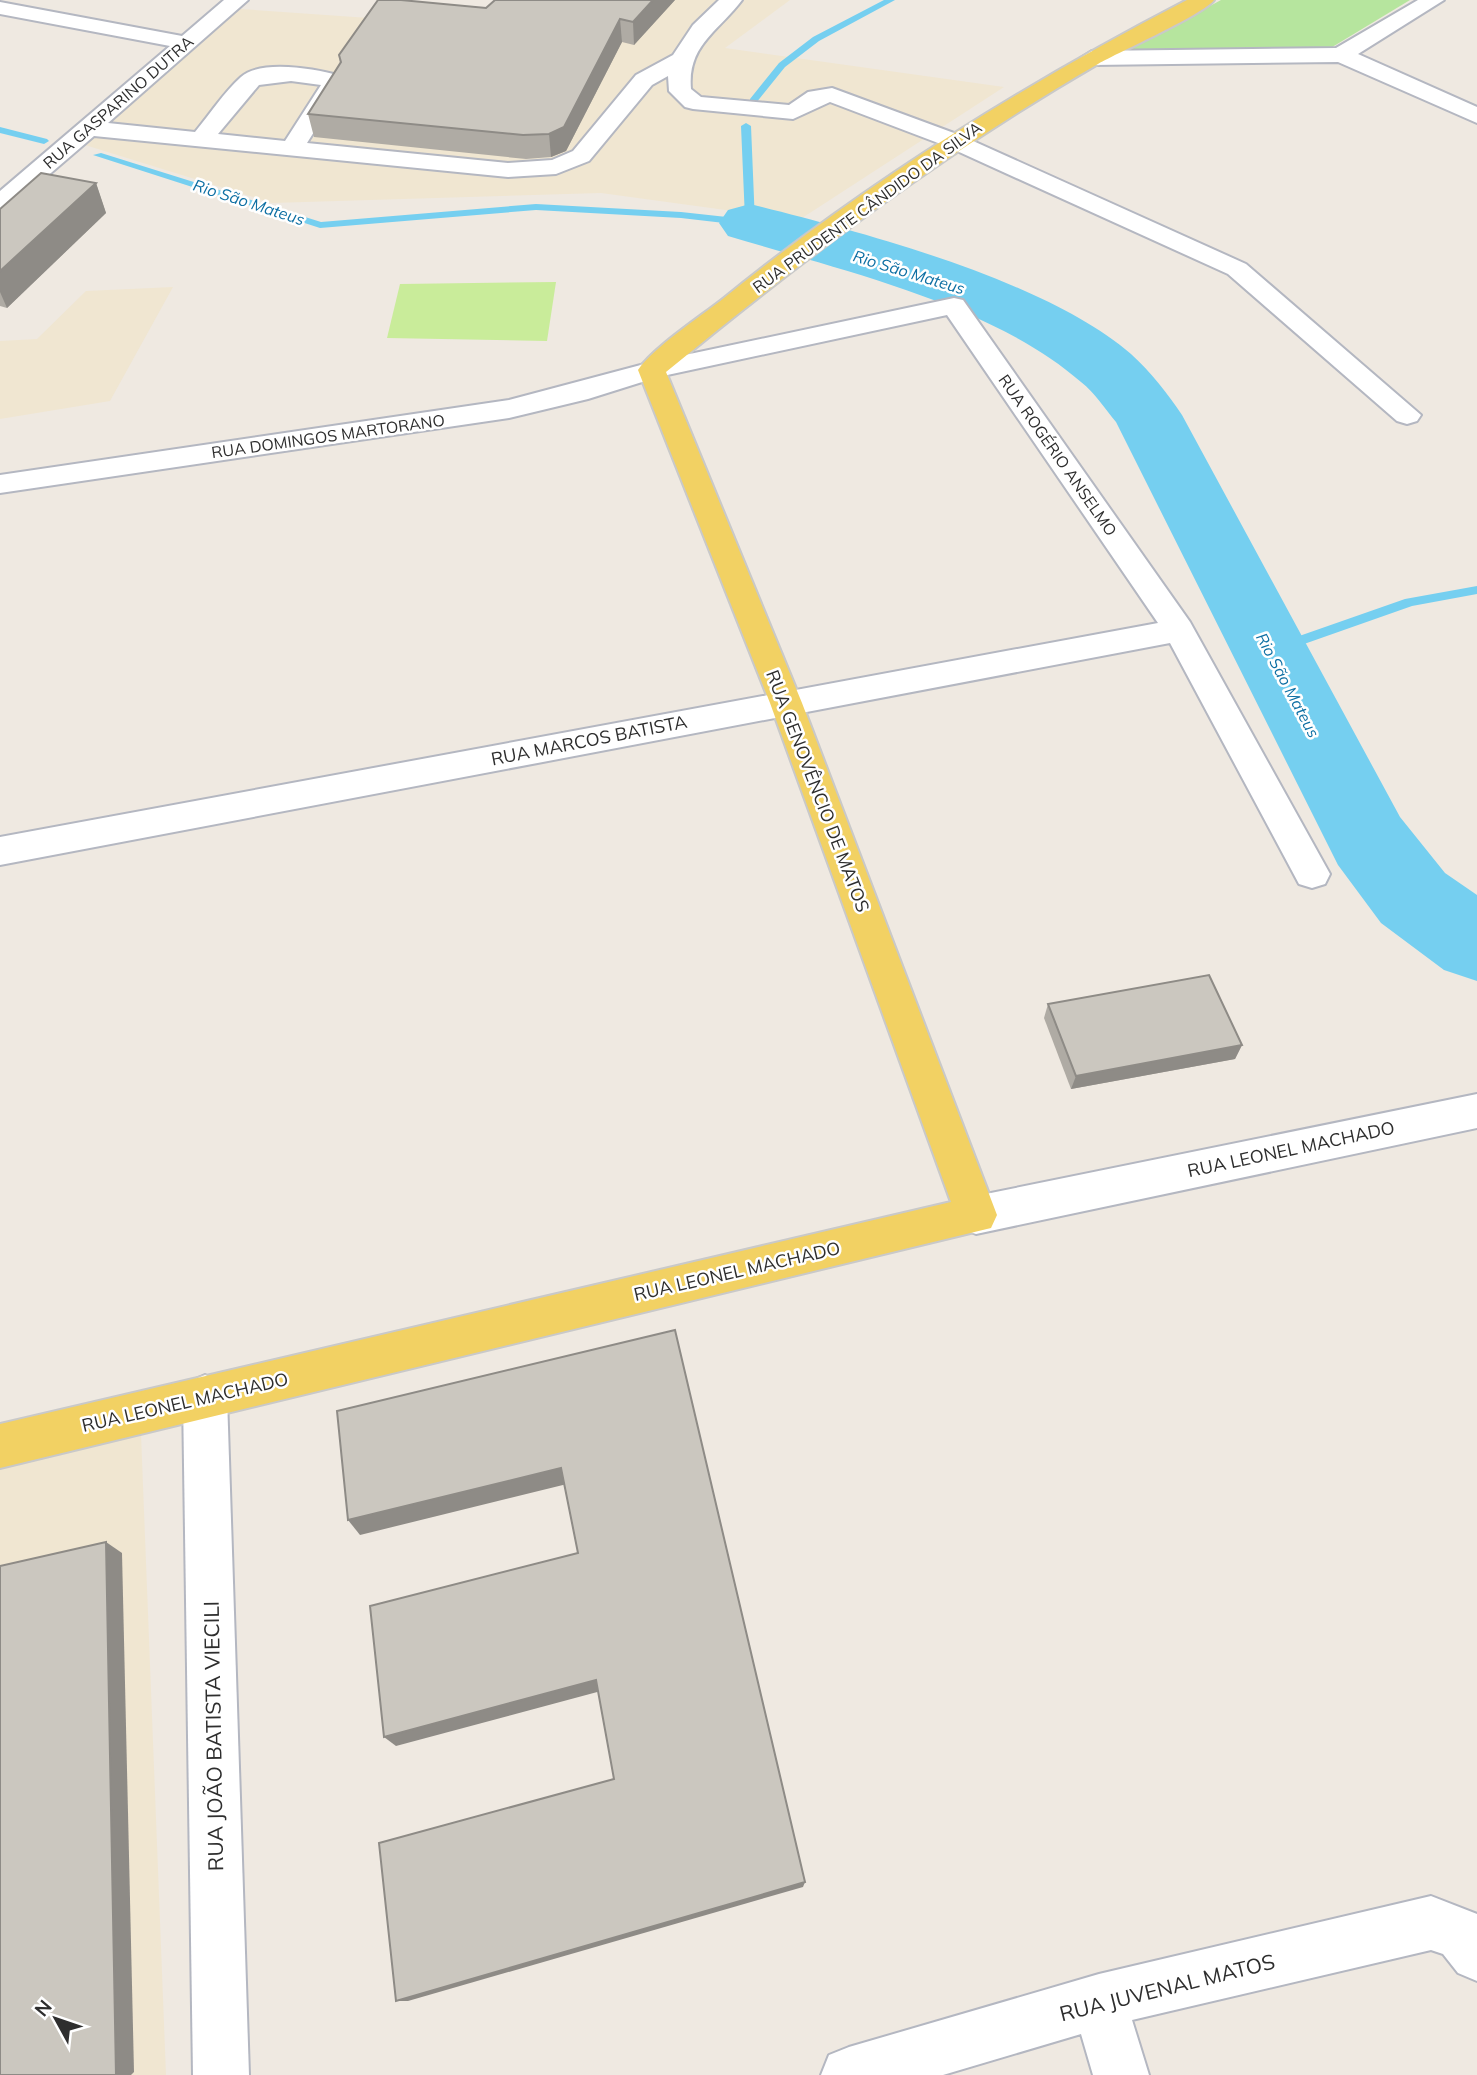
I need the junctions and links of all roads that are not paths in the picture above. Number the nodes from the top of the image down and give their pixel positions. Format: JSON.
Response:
{"nodes":[{"id":1,"x":237,"y":0,"type":"edge"},
{"id":2,"x":731,"y":0,"type":"edge"},
{"id":3,"x":1203,"y":0,"type":"edge"},
{"id":4,"x":1433,"y":0,"type":"edge"},
{"id":5,"x":0,"y":8,"type":"edge"},
{"id":6,"x":186,"y":43,"type":"junction"},
{"id":7,"x":1341,"y":55,"type":"junction"},
{"id":8,"x":1092,"y":58,"type":"junction"},
{"id":9,"x":679,"y":60,"type":"junction"},
{"id":10,"x":1477,"y":117,"type":"edge"},
{"id":11,"x":88,"y":128,"type":"junction"},
{"id":12,"x":202,"y":138,"type":"junction"},
{"id":13,"x":954,"y":141,"type":"junction"},
{"id":14,"x":293,"y":147,"type":"junction"},
{"id":15,"x":0,"y":204,"type":"edge"},
{"id":16,"x":652,"y":370,"type":"junction"},
{"id":17,"x":1407,"y":415,"type":"dead end"},
{"id":18,"x":0,"y":484,"type":"edge"},
{"id":19,"x":1179,"y":630,"type":"junction"},
{"id":20,"x":786,"y":703,"type":"junction"},
{"id":21,"x":0,"y":851,"type":"edge"},
{"id":22,"x":1312,"y":874,"type":"dead end"},
{"id":23,"x":1477,"y":1111,"type":"edge"},
{"id":24,"x":976,"y":1215,"type":"junction"},
{"id":25,"x":205,"y":1397,"type":"junction"},
{"id":26,"x":0,"y":1446,"type":"edge"},
{"id":27,"x":1477,"y":1954,"type":"edge"},
{"id":28,"x":1099,"y":2001,"type":"junction"},
{"id":29,"x":221,"y":2075,"type":"edge"},
{"id":30,"x":849,"y":2075,"type":"edge"},
{"id":31,"x":1121,"y":2075,"type":"edge"}],
"edges":[{"from":1,"to":6,"type":"street","name":"RUA GASPARINO DUTRA"},
{"from":2,"to":9,"type":"street"},
{"from":3,"to":8,"type":"main road","name":"RUA PRUDENTE CÂNDIDO DA SILVA"},
{"from":4,"to":7,"type":"street"},
{"from":5,"to":6,"type":"street"},
{"from":6,"to":11,"type":"street","name":"RUA GASPARINO DUTRA"},
{"from":7,"to":8,"type":"street"},
{"from":7,"to":10,"type":"street"},
{"from":8,"to":13,"type":"main road","name":"RUA PRUDENTE CÂNDIDO DA SILVA"},
{"from":9,"to":13,"type":"street"},
{"from":9,"to":14,"type":"street"},
{"from":11,"to":12,"type":"street"},
{"from":11,"to":15,"type":"street","name":"RUA GASPARINO DUTRA"},
{"from":12,"to":14,"type":"street"},
{"from":12,"to":14,"type":"street"},
{"from":13,"to":16,"type":"main road","name":"RUA PRUDENTE CÂNDIDO DA SILVA"},
{"from":13,"to":17,"type":"street"},
{"from":16,"to":18,"type":"street","name":"RUA DOMINGOS MARTORANO"},
{"from":16,"to":19,"type":"street","name":"RUA ROGÉRIO ANSELMO"},
{"from":16,"to":20,"type":"main road","name":"RUA GENOVÊNCIO DE MATOS"},
{"from":19,"to":20,"type":"street","name":"RUA MARCOS BATISTA"},
{"from":19,"to":22,"type":"street","name":"RUA ROGÉRIO ANSELMO"},
{"from":20,"to":21,"type":"street","name":"RUA MARCOS BATISTA"},
{"from":20,"to":24,"type":"main road","name":"RUA GENOVÊNCIO DE MATOS"},
{"from":23,"to":24,"type":"street","name":"RUA LEONEL MACHADO"},
{"from":24,"to":25,"type":"main road","name":"RUA LEONEL MACHADO"},
{"from":25,"to":26,"type":"main road","name":"RUA LEONEL MACHADO"},
{"from":25,"to":29,"type":"street","name":"RUA JOÃO BATISTA VIECILI"},
{"from":27,"to":28,"type":"street","name":"RUA JUVENAL MATOS"},
{"from":28,"to":30,"type":"street","name":"RUA JUVENAL MATOS"},
{"from":28,"to":31,"type":"street"}]}
